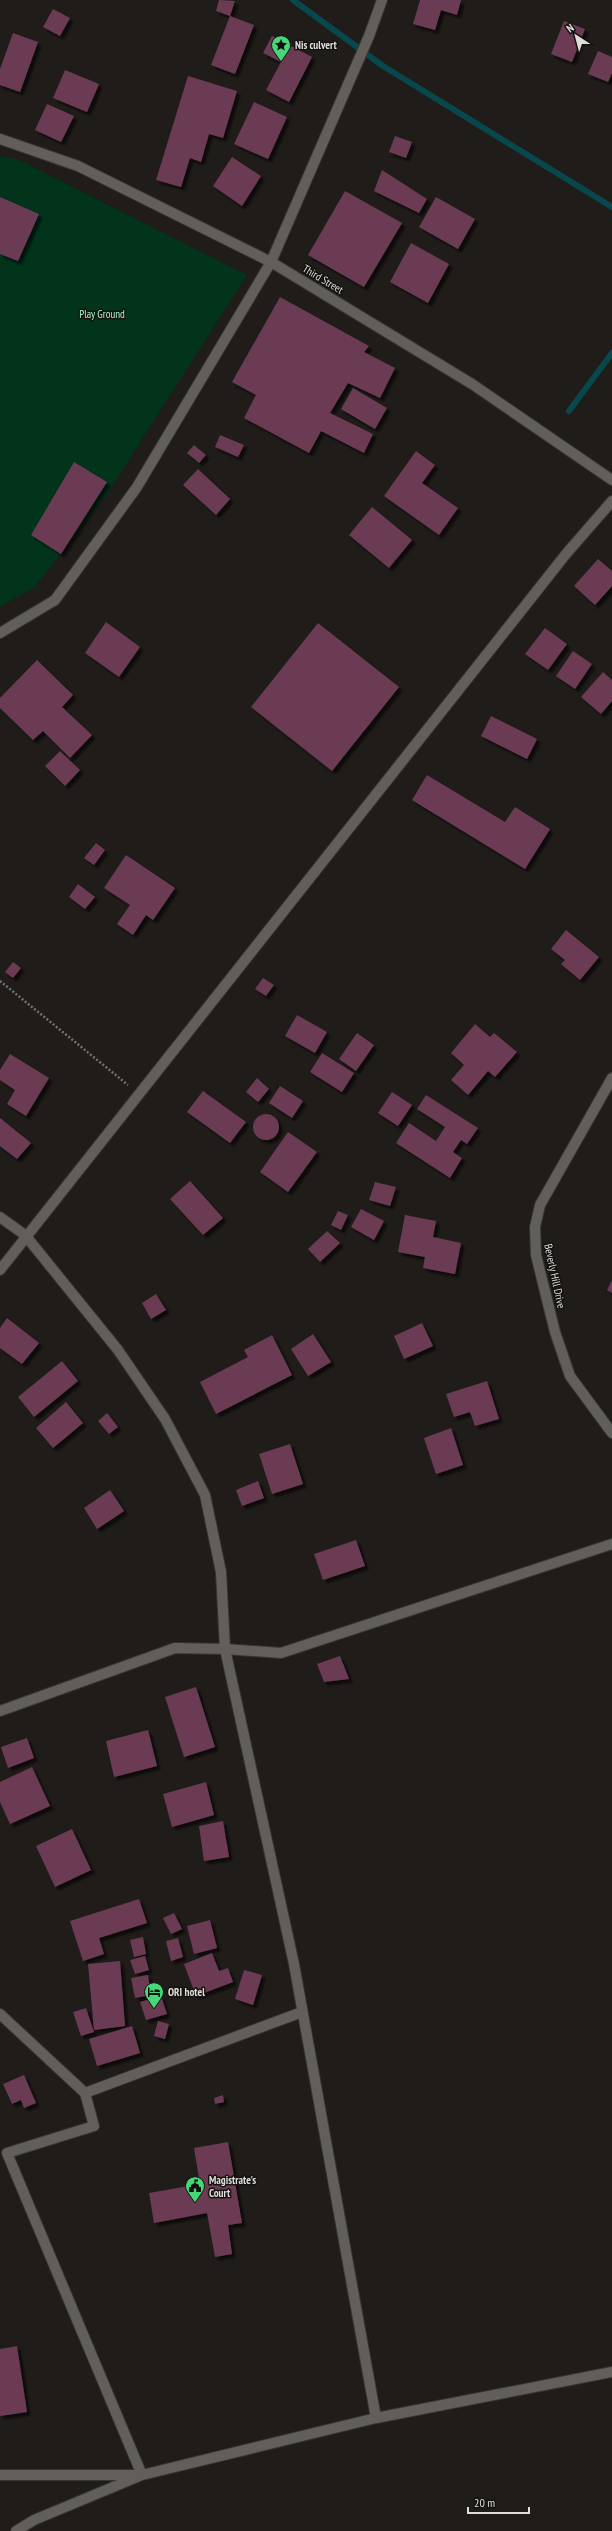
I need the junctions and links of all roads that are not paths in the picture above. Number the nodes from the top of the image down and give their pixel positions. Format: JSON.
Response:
{"nodes":[{"id":1,"x":382,"y":0,"type":"edge"},
{"id":2,"x":0,"y":139,"type":"edge"},
{"id":3,"x":271,"y":262,"type":"junction"},
{"id":4,"x":612,"y":480,"type":"edge"},
{"id":5,"x":612,"y":501,"type":"edge"},
{"id":6,"x":0,"y":634,"type":"edge"},
{"id":7,"x":612,"y":1078,"type":"edge"},
{"id":8,"x":0,"y":1216,"type":"edge"},
{"id":9,"x":25,"y":1236,"type":"junction"},
{"id":10,"x":0,"y":1270,"type":"edge"},
{"id":11,"x":612,"y":1433,"type":"edge"},
{"id":12,"x":612,"y":1544,"type":"edge"},
{"id":13,"x":225,"y":1649,"type":"junction"},
{"id":14,"x":0,"y":1711,"type":"edge"},
{"id":15,"x":302,"y":2012,"type":"junction"},
{"id":16,"x":0,"y":2014,"type":"edge"},
{"id":17,"x":85,"y":2093,"type":"junction"},
{"id":18,"x":612,"y":2372,"type":"edge"},
{"id":19,"x":376,"y":2418,"type":"junction"},
{"id":20,"x":0,"y":2475,"type":"edge"},
{"id":21,"x":142,"y":2475,"type":"junction"},
{"id":22,"x":16,"y":2531,"type":"edge"}],
"edges":[{"from":1,"to":3,"type":"street"},
{"from":2,"to":3,"type":"street","name":"Third Street"},
{"from":3,"to":4,"type":"street","name":"Third Street"},
{"from":3,"to":6,"type":"street"},
{"from":5,"to":9,"type":"street"},
{"from":7,"to":11,"type":"street","name":"Beverly Hill Drive"},
{"from":8,"to":9,"type":"street"},
{"from":9,"to":10,"type":"street"},
{"from":9,"to":13,"type":"street"},
{"from":12,"to":13,"type":"street"},
{"from":13,"to":14,"type":"street"},
{"from":13,"to":15,"type":"street"},
{"from":15,"to":17,"type":"street"},
{"from":15,"to":19,"type":"street"},
{"from":16,"to":17,"type":"street"},
{"from":17,"to":21,"type":"street"},
{"from":18,"to":19,"type":"street"},
{"from":19,"to":21,"type":"street"},
{"from":20,"to":21,"type":"street"},
{"from":21,"to":22,"type":"street"}]}
